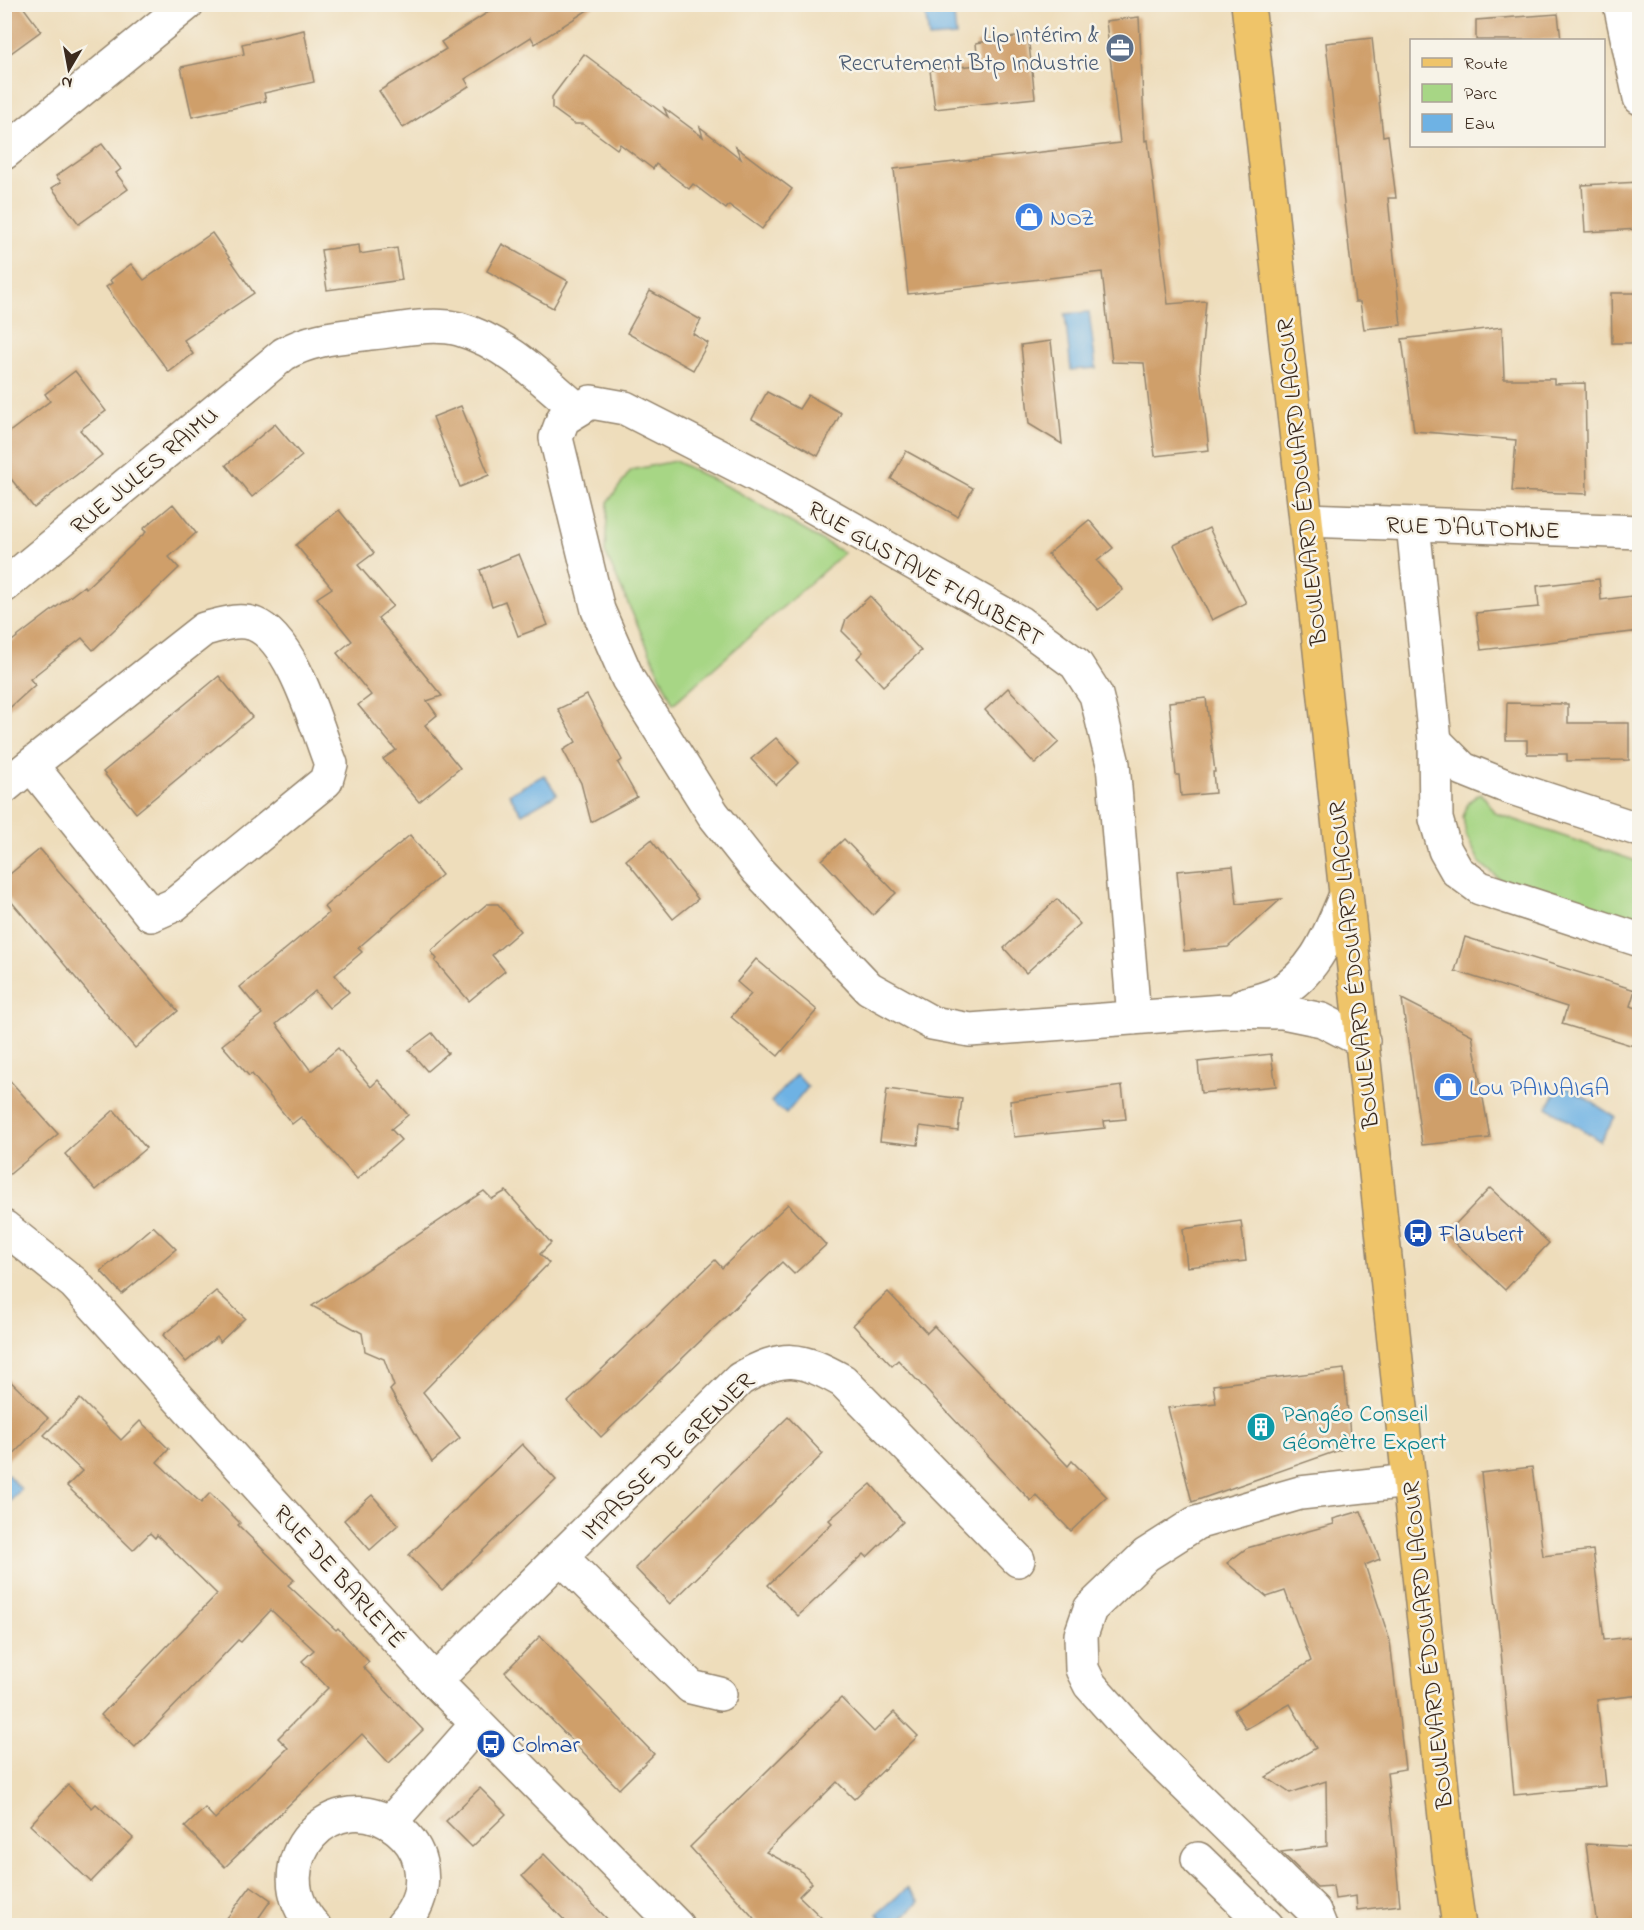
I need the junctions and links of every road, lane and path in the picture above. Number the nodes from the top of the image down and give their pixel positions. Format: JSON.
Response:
{"nodes":[{"id":1,"x":187,"y":4,"type":"edge"},
{"id":2,"x":1248,"y":4,"type":"edge"},
{"id":3,"x":1620,"y":4,"type":"edge"},
{"id":4,"x":1640,"y":98,"type":"edge"},
{"id":5,"x":11,"y":147,"type":"edge"},
{"id":6,"x":577,"y":409,"type":"junction"},
{"id":7,"x":1306,"y":520,"type":"junction"},
{"id":8,"x":1413,"y":524,"type":"junction"},
{"id":9,"x":1640,"y":532,"type":"edge"},
{"id":10,"x":4,"y":586,"type":"edge"},
{"id":11,"x":1435,"y":741,"type":"junction"},
{"id":12,"x":31,"y":765,"type":"junction"},
{"id":13,"x":4,"y":787,"type":"edge"},
{"id":14,"x":1640,"y":830,"type":"edge"},
{"id":15,"x":1346,"y":895,"type":"junction"},
{"id":16,"x":1640,"y":940,"type":"edge"},
{"id":17,"x":1224,"y":1011,"type":"junction"},
{"id":18,"x":1134,"y":1018,"type":"junction"},
{"id":19,"x":1363,"y":1041,"type":"junction"},
{"id":20,"x":4,"y":1227,"type":"edge"},
{"id":21,"x":1409,"y":1481,"type":"junction"},
{"id":22,"x":561,"y":1558,"type":"junction"},
{"id":23,"x":1018,"y":1560,"type":"dead end"},
{"id":24,"x":435,"y":1681,"type":"junction"},
{"id":25,"x":720,"y":1694,"type":"dead end"},
{"id":26,"x":477,"y":1724,"type":"junction"},
{"id":27,"x":390,"y":1823,"type":"junction"},
{"id":28,"x":1198,"y":1859,"type":"dead end"},
{"id":29,"x":1455,"y":1924,"type":"edge"},
{"id":30,"x":314,"y":1926,"type":"edge"},
{"id":31,"x":402,"y":1926,"type":"edge"},
{"id":32,"x":677,"y":1926,"type":"edge"},
{"id":33,"x":1268,"y":1926,"type":"edge"},
{"id":34,"x":1320,"y":1926,"type":"edge"}],
"edges":[{"from":1,"to":5,"type":"street"},
{"from":2,"to":7,"type":"main road","name":"BOULEVARD ÉDOUARD LACOUR"},
{"from":3,"to":4,"type":"street"},
{"from":6,"to":10,"type":"street","name":"RUE JULES RAIMU"},
{"from":6,"to":18,"type":"street","name":"RUE GUSTAVE FLAUBERT"},
{"from":6,"to":18,"type":"street"},
{"from":7,"to":8,"type":"street","name":"RUE D'AUTOMNE"},
{"from":7,"to":15,"type":"main road","name":"BOULEVARD ÉDOUARD LACOUR"},
{"from":8,"to":9,"type":"street","name":"RUE D'AUTOMNE"},
{"from":8,"to":11,"type":"street"},
{"from":11,"to":14,"type":"street"},
{"from":11,"to":16,"type":"street"},
{"from":12,"to":12,"type":"street"},
{"from":12,"to":13,"type":"street"},
{"from":15,"to":17,"type":"street"},
{"from":15,"to":19,"type":"main road","name":"BOULEVARD ÉDOUARD LACOUR"},
{"from":17,"to":18,"type":"street"},
{"from":17,"to":19,"type":"street"},
{"from":19,"to":21,"type":"main road","name":"BOULEVARD ÉDOUARD LACOUR"},
{"from":20,"to":24,"type":"street","name":"RUE DE BARLETÉ"},
{"from":21,"to":29,"type":"main road","name":"BOULEVARD ÉDOUARD LACOUR"},
{"from":21,"to":34,"type":"street"},
{"from":22,"to":23,"type":"street","name":"IMPASSE DE GRENIER"},
{"from":22,"to":24,"type":"street","name":"IMPASSE DE GRENIER"},
{"from":22,"to":25,"type":"street"},
{"from":24,"to":26,"type":"street","name":"RUE DE BARLETÉ"},
{"from":26,"to":27,"type":"street"},
{"from":26,"to":32,"type":"street","name":"RUE DE BARLETÉ"},
{"from":27,"to":30,"type":"street"},
{"from":27,"to":31,"type":"street"},
{"from":28,"to":33,"type":"street"}]}
